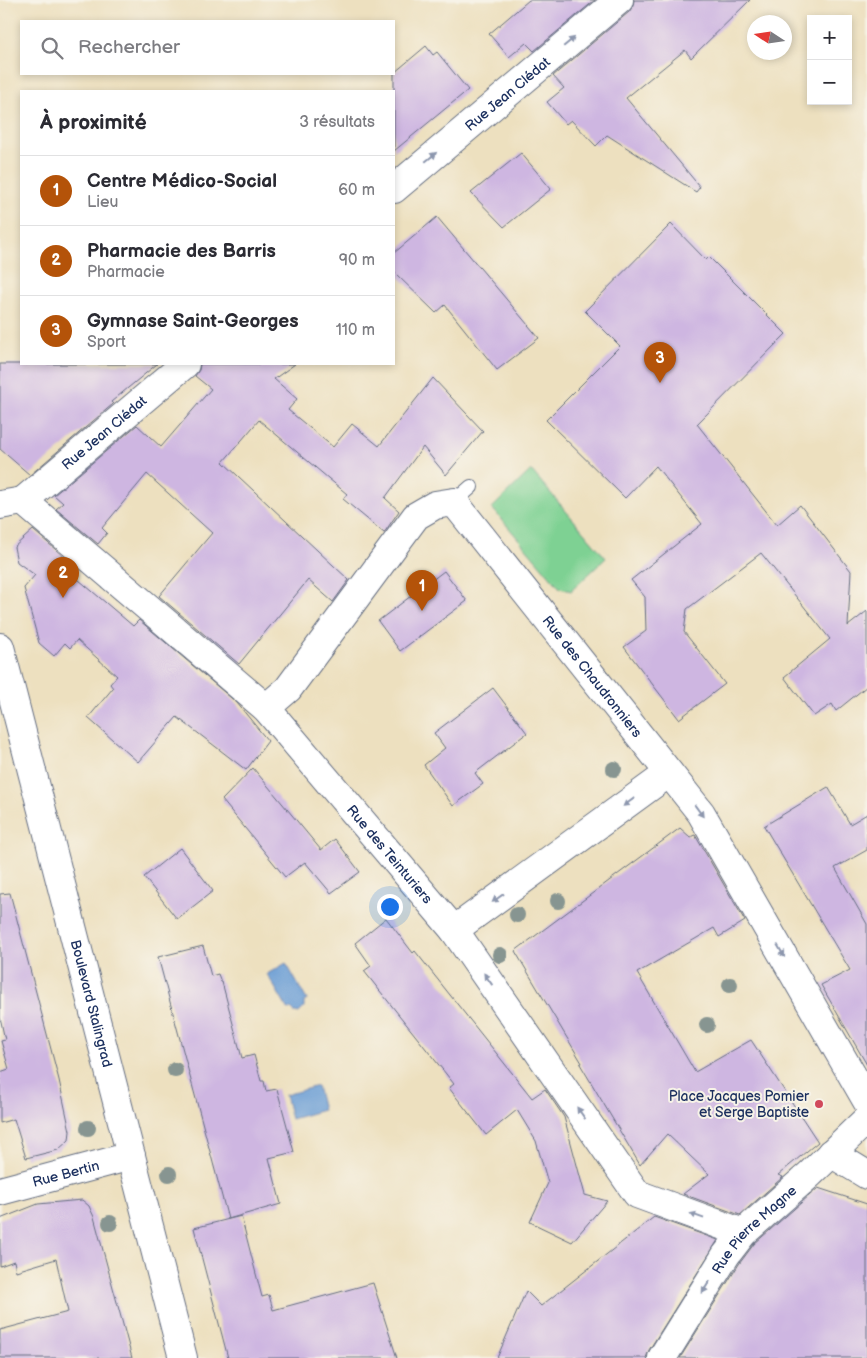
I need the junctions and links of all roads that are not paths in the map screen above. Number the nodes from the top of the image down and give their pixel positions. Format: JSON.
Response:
{"nodes":[{"id":1,"x":619,"y":0,"type":"edge"},
{"id":2,"x":395,"y":188,"type":"edge"},
{"id":3,"x":184,"y":365,"type":"edge"},
{"id":4,"x":12,"y":503,"type":"edge"},
{"id":5,"x":0,"y":647,"type":"edge"},
{"id":6,"x":266,"y":708,"type":"junction"},
{"id":7,"x":669,"y":773,"type":"junction"},
{"id":8,"x":454,"y":930,"type":"junction"},
{"id":9,"x":867,"y":1101,"type":"edge"},
{"id":10,"x":867,"y":1119,"type":"edge"},
{"id":11,"x":831,"y":1153,"type":"junction"},
{"id":12,"x":131,"y":1156,"type":"junction"},
{"id":13,"x":867,"y":1175,"type":"edge"},
{"id":14,"x":0,"y":1191,"type":"edge"},
{"id":15,"x":743,"y":1232,"type":"junction"},
{"id":16,"x":183,"y":1358,"type":"edge"},
{"id":17,"x":662,"y":1358,"type":"edge"}],
"edges":[{"from":2,"to":1,"type":"street","name":"Rue Jean Clédat","one_way":true},
{"from":3,"to":4,"type":"street","name":"Rue Jean Clédat"},
{"from":4,"to":6,"type":"street","name":"Rue des Teinturiers"},
{"from":5,"to":12,"type":"street","name":"Boulevard Stalingrad"},
{"from":6,"to":7,"type":"street","name":"Rue des Chaudronniers"},
{"from":6,"to":8,"type":"street","name":"Rue des Teinturiers"},
{"from":7,"to":8,"type":"street","one_way":true},
{"from":7,"to":9,"type":"street","name":"Rue des Chaudronniers","one_way":true},
{"from":15,"to":8,"type":"street","name":"Rue des Teinturiers","one_way":true},
{"from":10,"to":11,"type":"street","name":"Rue Pierre Magne"},
{"from":11,"to":13,"type":"street"},
{"from":11,"to":15,"type":"street","name":"Rue Pierre Magne"},
{"from":12,"to":14,"type":"street","name":"Rue Bertin"},
{"from":12,"to":16,"type":"street","name":"Boulevard Stalingrad"},
{"from":15,"to":17,"type":"street","name":"Rue Pierre Magne","one_way":true}]}
